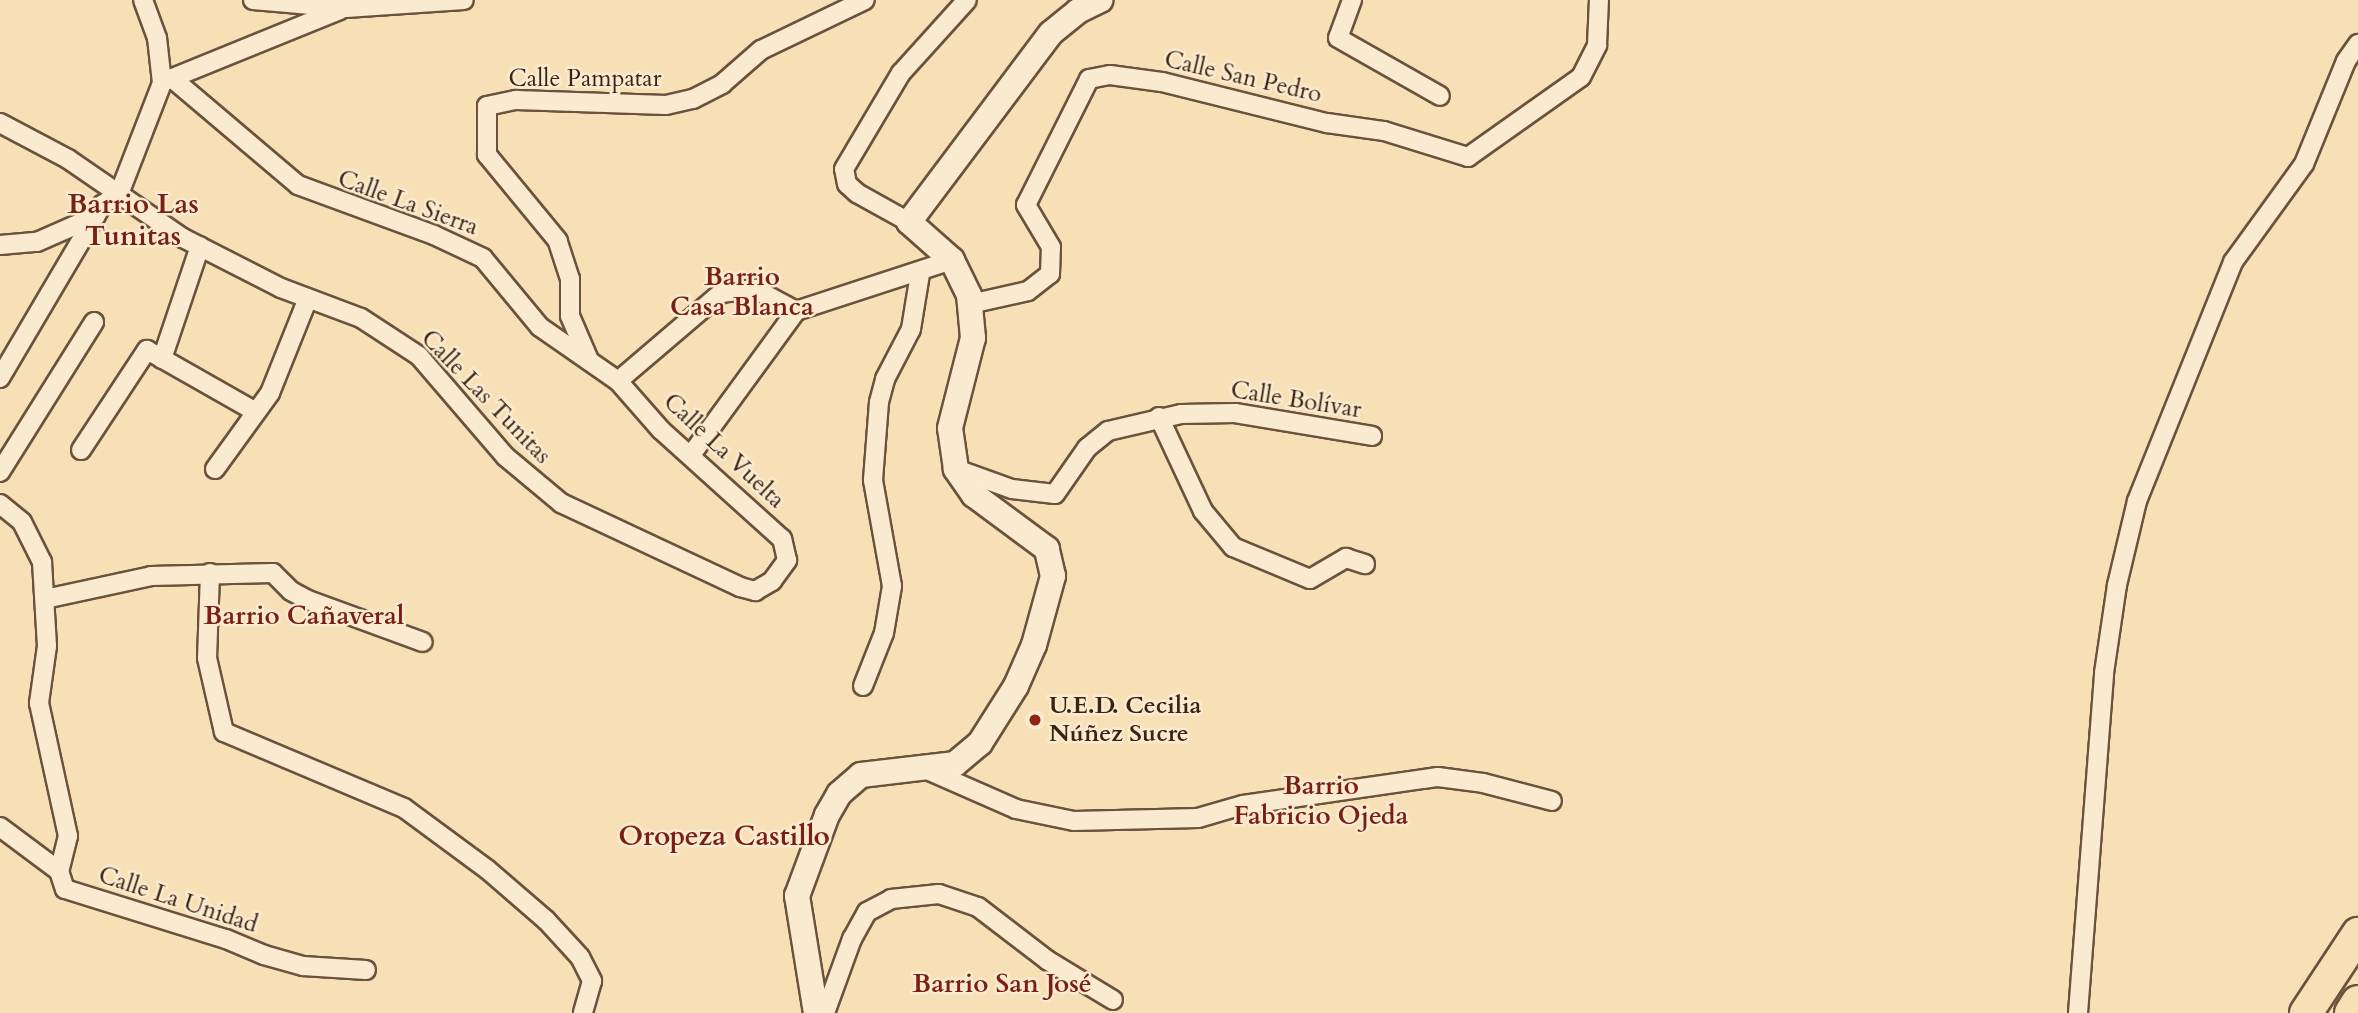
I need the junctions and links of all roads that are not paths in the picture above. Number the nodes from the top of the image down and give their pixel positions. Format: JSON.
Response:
{"nodes":[{"id":1,"x":143,"y":0,"type":"edge"},
{"id":2,"x":253,"y":0,"type":"edge"},
{"id":3,"x":464,"y":0,"type":"edge"},
{"id":4,"x":865,"y":0,"type":"edge"},
{"id":5,"x":967,"y":0,"type":"edge"},
{"id":6,"x":1101,"y":0,"type":"edge"},
{"id":7,"x":1352,"y":0,"type":"edge"},
{"id":8,"x":1599,"y":0,"type":"edge"},
{"id":9,"x":346,"y":8,"type":"junction"},
{"id":10,"x":2358,"y":44,"type":"edge"},
{"id":11,"x":167,"y":81,"type":"junction"},
{"id":12,"x":1440,"y":96,"type":"dead end"},
{"id":13,"x":0,"y":123,"type":"edge"},
{"id":14,"x":119,"y":194,"type":"junction"},
{"id":15,"x":96,"y":216,"type":"junction"},
{"id":16,"x":909,"y":222,"type":"junction"},
{"id":17,"x":0,"y":245,"type":"edge"},
{"id":18,"x":200,"y":246,"type":"junction"},
{"id":19,"x":952,"y":260,"type":"junction"},
{"id":20,"x":920,"y":274,"type":"junction"},
{"id":21,"x":308,"y":298,"type":"junction"},
{"id":22,"x":970,"y":304,"type":"junction"},
{"id":23,"x":796,"y":312,"type":"junction"},
{"id":24,"x":94,"y":322,"type":"dead end"},
{"id":25,"x":162,"y":359,"type":"junction"},
{"id":26,"x":590,"y":360,"type":"junction"},
{"id":27,"x":0,"y":378,"type":"edge"},
{"id":28,"x":618,"y":382,"type":"junction"},
{"id":29,"x":256,"y":412,"type":"junction"},
{"id":30,"x":1159,"y":417,"type":"junction"},
{"id":31,"x":1372,"y":436,"type":"dead end"},
{"id":32,"x":81,"y":450,"type":"dead end"},
{"id":33,"x":691,"y":455,"type":"junction"},
{"id":34,"x":215,"y":468,"type":"dead end"},
{"id":35,"x":956,"y":469,"type":"junction"},
{"id":36,"x":0,"y":472,"type":"edge"},
{"id":37,"x":0,"y":504,"type":"edge"},
{"id":38,"x":787,"y":560,"type":"joint"},
{"id":39,"x":1365,"y":564,"type":"dead end"},
{"id":40,"x":210,"y":573,"type":"junction"},
{"id":41,"x":45,"y":599,"type":"junction"},
{"id":42,"x":423,"y":642,"type":"dead end"},
{"id":43,"x":863,"y":686,"type":"dead end"},
{"id":44,"x":925,"y":769,"type":"junction"},
{"id":45,"x":1552,"y":801,"type":"dead end"},
{"id":46,"x":0,"y":827,"type":"edge"},
{"id":47,"x":59,"y":871,"type":"junction"},
{"id":48,"x":2358,"y":934,"type":"edge"},
{"id":49,"x":366,"y":970,"type":"dead end"},
{"id":50,"x":1113,"y":1000,"type":"dead end"},
{"id":51,"x":2358,"y":1002,"type":"edge"},
{"id":52,"x":583,"y":1013,"type":"edge"},
{"id":53,"x":816,"y":1013,"type":"edge"},
{"id":54,"x":825,"y":1013,"type":"edge"},
{"id":55,"x":2078,"y":1013,"type":"edge"},
{"id":56,"x":2306,"y":1013,"type":"edge"},
{"id":57,"x":2351,"y":1013,"type":"edge"}],
"edges":[{"from":1,"to":11,"type":"street"},
{"from":2,"to":9,"type":"street"},
{"from":3,"to":9,"type":"street"},
{"from":4,"to":26,"type":"street","name":"Calle Pampatar"},
{"from":5,"to":16,"type":"street"},
{"from":6,"to":16,"type":"street"},
{"from":7,"to":12,"type":"street"},
{"from":8,"to":22,"type":"street","name":"Calle San Pedro"},
{"from":9,"to":11,"type":"street"},
{"from":10,"to":55,"type":"street"},
{"from":11,"to":14,"type":"street"},
{"from":11,"to":26,"type":"street","name":"Calle La Sierra"},
{"from":13,"to":14,"type":"street","name":"Calle Las Tunitas"},
{"from":14,"to":15,"type":"street"},
{"from":14,"to":18,"type":"street","name":"Calle Las Tunitas"},
{"from":15,"to":17,"type":"street"},
{"from":15,"to":27,"type":"street"},
{"from":16,"to":19,"type":"street"},
{"from":18,"to":21,"type":"street","name":"Calle Las Tunitas"},
{"from":18,"to":25,"type":"street"},
{"from":19,"to":20,"type":"street"},
{"from":19,"to":22,"type":"street"},
{"from":20,"to":23,"type":"street"},
{"from":20,"to":43,"type":"street"},
{"from":21,"to":29,"type":"street"},
{"from":21,"to":38,"type":"street","name":"Calle Las Tunitas"},
{"from":22,"to":35,"type":"street"},
{"from":23,"to":28,"type":"street"},
{"from":23,"to":33,"type":"street"},
{"from":24,"to":36,"type":"street"},
{"from":25,"to":29,"type":"street"},
{"from":25,"to":32,"type":"street"},
{"from":26,"to":28,"type":"street","name":"Calle La Sierra"},
{"from":28,"to":33,"type":"street","name":"Calle La Vuelta"},
{"from":29,"to":34,"type":"street"},
{"from":30,"to":31,"type":"street","name":"Calle Bolívar"},
{"from":30,"to":35,"type":"street","name":"Calle Bolívar"},
{"from":30,"to":39,"type":"street"},
{"from":33,"to":38,"type":"street","name":"Calle La Vuelta"},
{"from":35,"to":44,"type":"street"},
{"from":37,"to":41,"type":"street"},
{"from":40,"to":41,"type":"street"},
{"from":40,"to":42,"type":"street"},
{"from":40,"to":52,"type":"street"},
{"from":41,"to":47,"type":"street"},
{"from":44,"to":45,"type":"street"},
{"from":44,"to":53,"type":"street"},
{"from":46,"to":47,"type":"street","name":"Calle La Unidad"},
{"from":47,"to":49,"type":"street","name":"Calle La Unidad"},
{"from":48,"to":56,"type":"highway"},
{"from":50,"to":54,"type":"street"},
{"from":51,"to":57,"type":"highway"}]}
